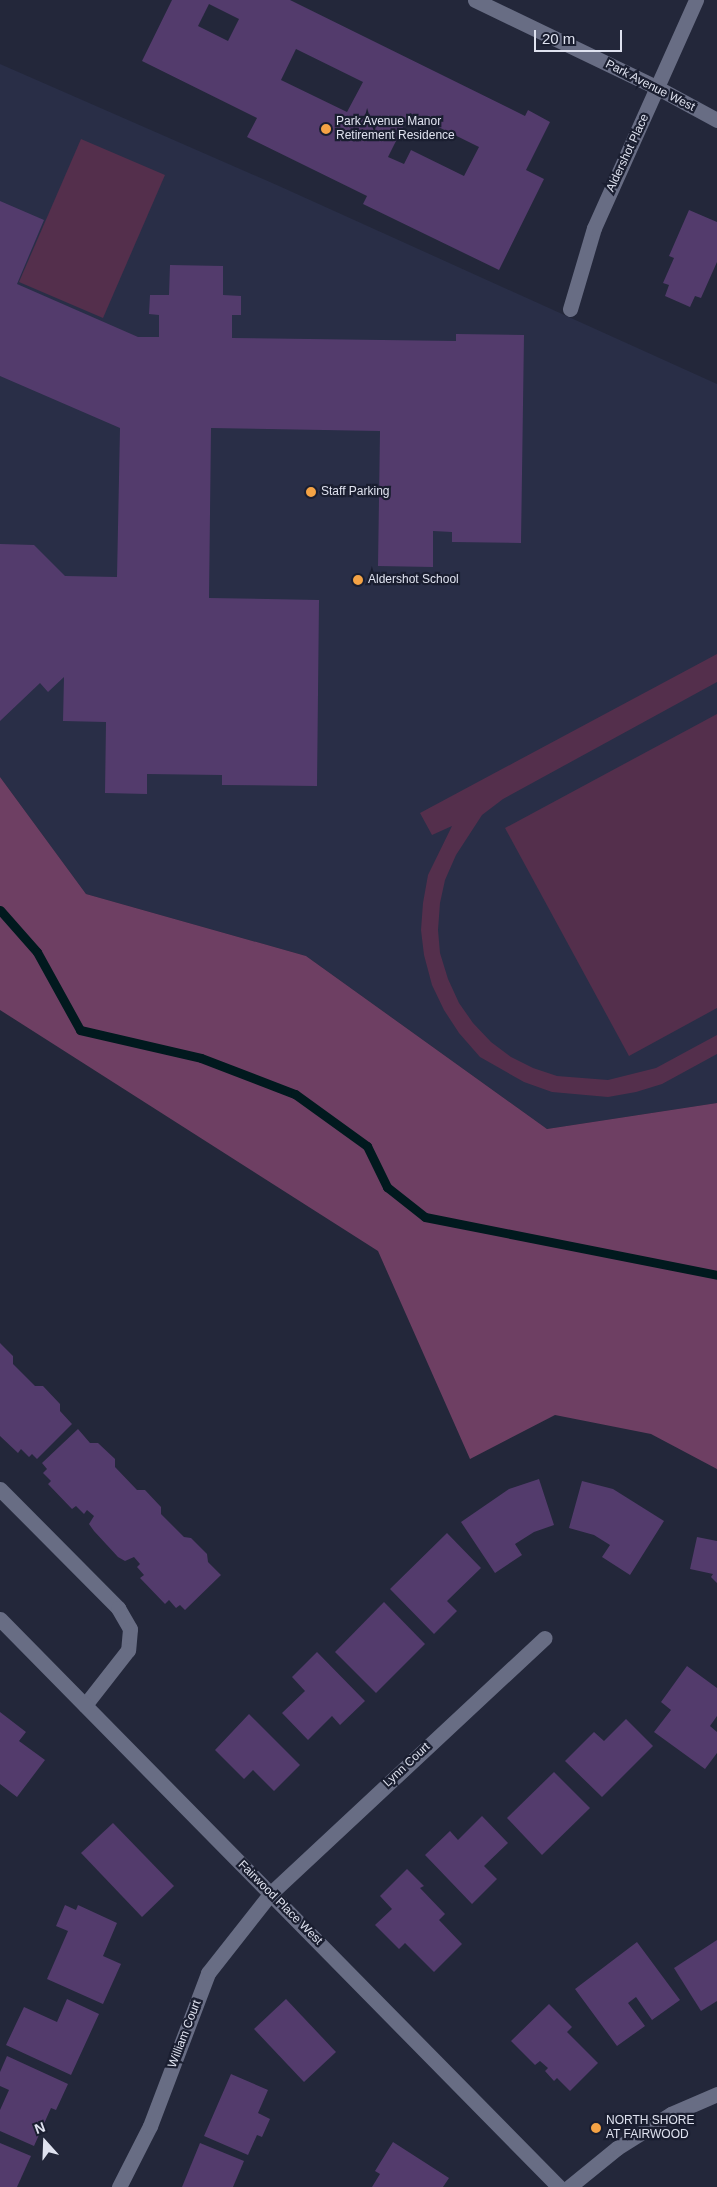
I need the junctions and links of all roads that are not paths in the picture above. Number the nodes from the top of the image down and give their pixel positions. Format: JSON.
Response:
{"nodes":[{"id":1,"x":475,"y":0,"type":"edge"},
{"id":2,"x":696,"y":0,"type":"edge"},
{"id":3,"x":658,"y":88,"type":"junction"},
{"id":4,"x":717,"y":120,"type":"edge"},
{"id":5,"x":570,"y":309,"type":"dead end"},
{"id":6,"x":0,"y":1489,"type":"edge"},
{"id":7,"x":0,"y":1619,"type":"edge"},
{"id":8,"x":544,"y":1638,"type":"dead end"},
{"id":9,"x":85,"y":1706,"type":"junction"},
{"id":10,"x":271,"y":1893,"type":"junction"},
{"id":11,"x":717,"y":2094,"type":"edge"},
{"id":12,"x":119,"y":2187,"type":"edge"},
{"id":13,"x":559,"y":2187,"type":"edge"},
{"id":14,"x":569,"y":2187,"type":"edge"}],
"edges":[{"from":1,"to":3,"type":"street","name":"Park Avenue West"},
{"from":2,"to":3,"type":"street","name":"Aldershot Place"},
{"from":3,"to":4,"type":"street","name":"Park Avenue West"},
{"from":3,"to":5,"type":"street","name":"Aldershot Place"},
{"from":6,"to":9,"type":"street"},
{"from":7,"to":9,"type":"street","name":"Fairwood Place West"},
{"from":8,"to":10,"type":"street","name":"Lynn Court"},
{"from":9,"to":10,"type":"street","name":"Fairwood Place West"},
{"from":10,"to":12,"type":"street","name":"William Court"},
{"from":10,"to":13,"type":"street","name":"Fairwood Place West"},
{"from":11,"to":14,"type":"street"}]}
